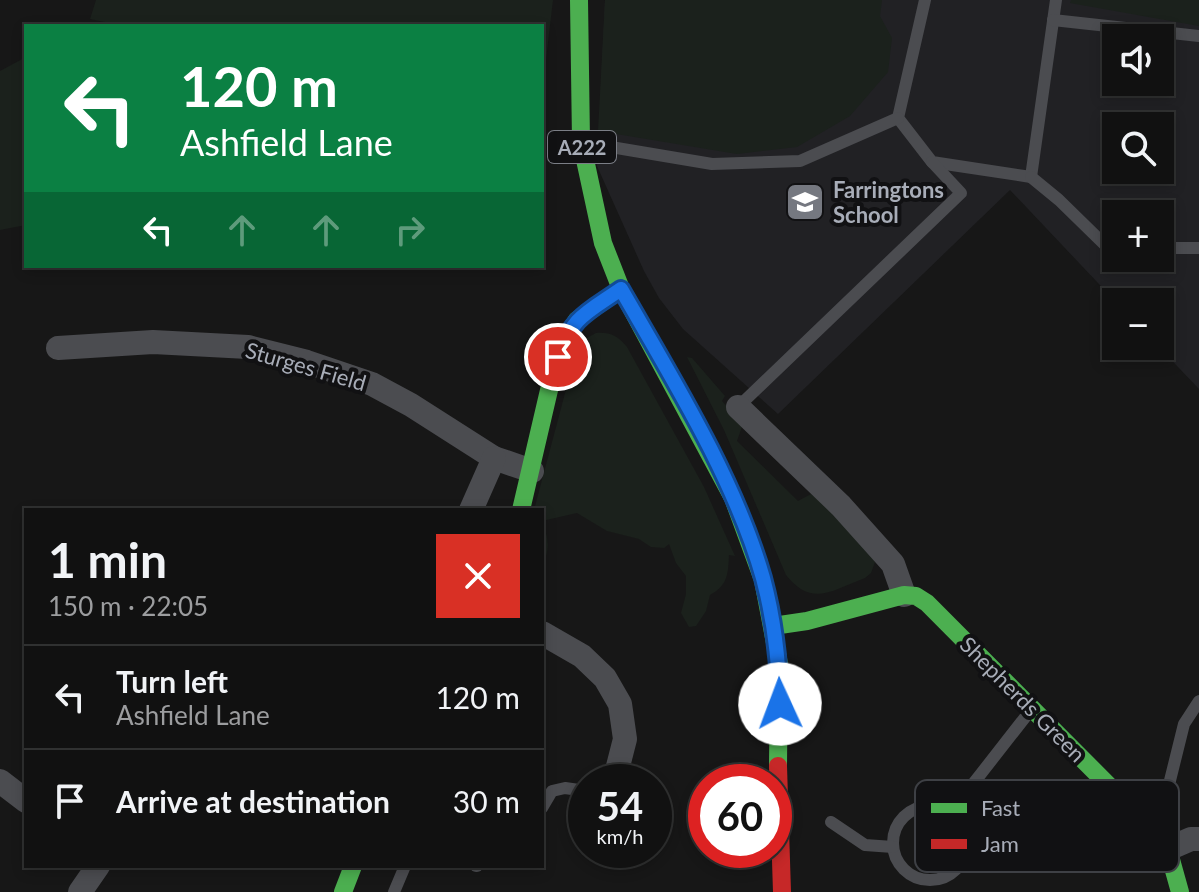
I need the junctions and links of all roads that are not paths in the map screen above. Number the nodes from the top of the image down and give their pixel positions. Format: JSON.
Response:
{"nodes":[{"id":1,"x":579,"y":0,"type":"edge"},
{"id":2,"x":925,"y":0,"type":"edge"},
{"id":3,"x":1056,"y":0,"type":"edge"},
{"id":4,"x":1053,"y":20,"type":"junction"},
{"id":5,"x":1199,"y":36,"type":"edge"},
{"id":6,"x":898,"y":118,"type":"junction"},
{"id":7,"x":581,"y":141,"type":"junction"},
{"id":8,"x":932,"y":162,"type":"junction"},
{"id":9,"x":1031,"y":177,"type":"junction"},
{"id":10,"x":1102,"y":242,"type":"edge"},
{"id":11,"x":1174,"y":248,"type":"edge"},
{"id":12,"x":1199,"y":248,"type":"edge"},
{"id":13,"x":621,"y":289,"type":"junction"},
{"id":14,"x":58,"y":348,"type":"dead end"},
{"id":15,"x":738,"y":407,"type":"joint"},
{"id":16,"x":494,"y":458,"type":"junction"},
{"id":17,"x":532,"y":471,"type":"junction"},
{"id":18,"x":472,"y":508,"type":"edge"},
{"id":19,"x":522,"y":508,"type":"edge"},
{"id":20,"x":904,"y":595,"type":"junction"},
{"id":21,"x":773,"y":626,"type":"junction"},
{"id":22,"x":544,"y":634,"type":"edge"},
{"id":23,"x":1199,"y":701,"type":"edge"},
{"id":24,"x":1032,"y":708,"type":"junction"},
{"id":25,"x":619,"y":764,"type":"edge"},
{"id":26,"x":976,"y":780,"type":"edge"},
{"id":27,"x":1102,"y":780,"type":"edge"},
{"id":28,"x":1174,"y":780,"type":"edge"},
{"id":29,"x":0,"y":781,"type":"edge"},
{"id":30,"x":568,"y":788,"type":"edge"},
{"id":31,"x":24,"y":799,"type":"edge"},
{"id":32,"x":544,"y":805,"type":"edge"},
{"id":33,"x":915,"y":810,"type":"edge"},
{"id":34,"x":831,"y":822,"type":"dead end"},
{"id":35,"x":1199,"y":839,"type":"edge"},
{"id":36,"x":1179,"y":840,"type":"edge"},
{"id":37,"x":893,"y":847,"type":"junction"},
{"id":38,"x":97,"y":868,"type":"edge"},
{"id":39,"x":352,"y":868,"type":"edge"},
{"id":40,"x":404,"y":868,"type":"edge"},
{"id":41,"x":953,"y":872,"type":"edge"},
{"id":42,"x":1173,"y":872,"type":"edge"},
{"id":43,"x":80,"y":892,"type":"edge"},
{"id":44,"x":343,"y":892,"type":"edge"},
{"id":45,"x":394,"y":892,"type":"edge"},
{"id":46,"x":782,"y":892,"type":"edge"},
{"id":47,"x":1180,"y":892,"type":"edge"}],
"edges":[{"from":1,"to":7,"type":"main road","number":"A222"},
{"from":2,"to":6,"type":"lane"},
{"from":3,"to":4,"type":"lane"},
{"from":4,"to":5,"type":"lane"},
{"from":4,"to":9,"type":"lane"},
{"from":6,"to":7,"type":"lane"},
{"from":6,"to":8,"type":"lane"},
{"from":7,"to":13,"type":"main road","number":"A222"},
{"from":8,"to":9,"type":"lane"},
{"from":8,"to":15,"type":"lane"},
{"from":9,"to":10,"type":"lane"},
{"from":11,"to":12,"type":"lane"},
{"from":13,"to":17,"type":"main road"},
{"from":13,"to":21,"type":"main road","number":"A222"},
{"from":14,"to":16,"type":"street","name":"Sturges Field"},
{"from":15,"to":20,"type":"street"},
{"from":16,"to":17,"type":"street","name":"Sturges Field"},
{"from":16,"to":18,"type":"street"},
{"from":17,"to":19,"type":"main road"},
{"from":20,"to":21,"type":"main road"},
{"from":20,"to":24,"type":"main road","name":"Shepherds Green"},
{"from":21,"to":46,"type":"main road","number":"A222"},
{"from":22,"to":25,"type":"street"},
{"from":23,"to":28,"type":"lane"},
{"from":24,"to":26,"type":"lane"},
{"from":24,"to":27,"type":"main road","name":"Shepherds Green"},
{"from":29,"to":31,"type":"street"},
{"from":30,"to":32,"type":"lane"},
{"from":33,"to":37,"type":"lane"},
{"from":34,"to":37,"type":"lane"},
{"from":35,"to":36,"type":"street"},
{"from":37,"to":41,"type":"lane"},
{"from":38,"to":43,"type":"street"},
{"from":39,"to":44,"type":"main road"},
{"from":40,"to":45,"type":"lane"},
{"from":42,"to":47,"type":"main road"}]}
